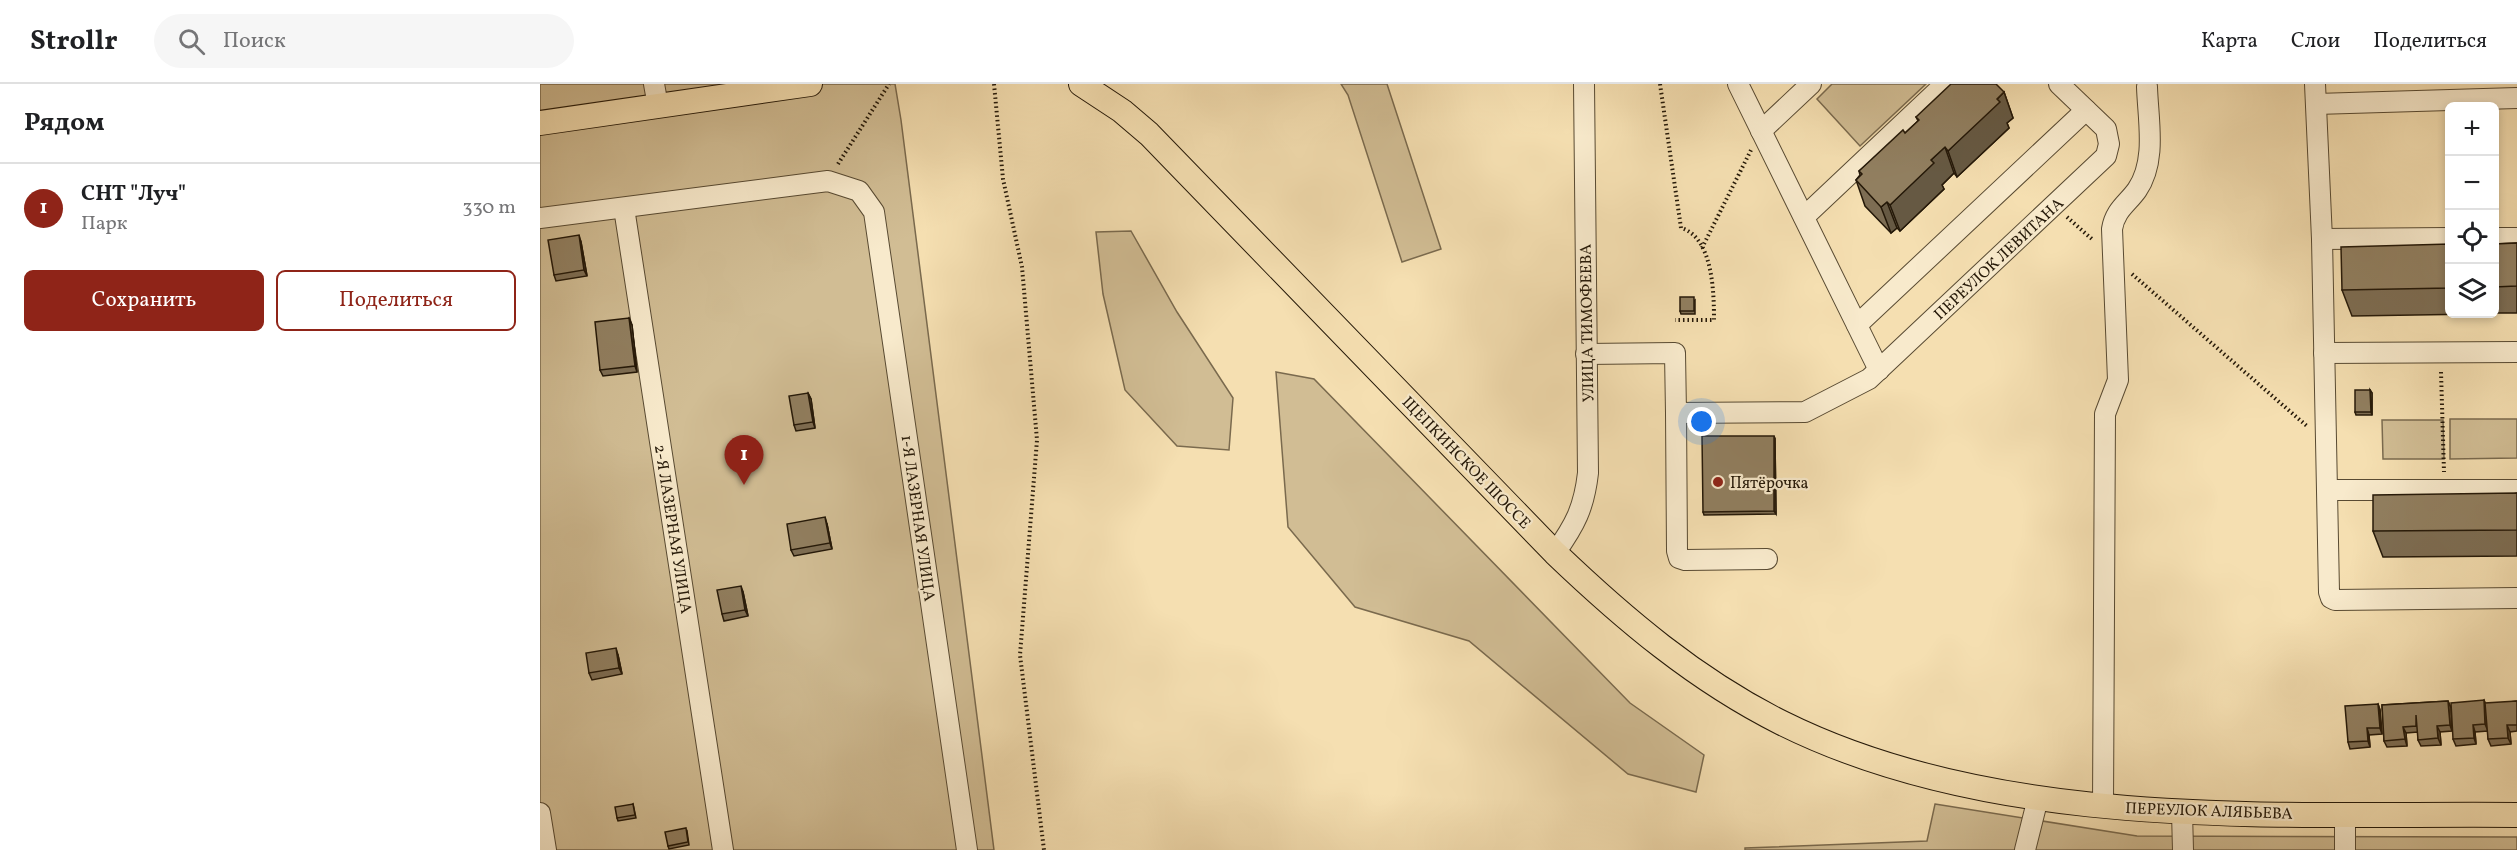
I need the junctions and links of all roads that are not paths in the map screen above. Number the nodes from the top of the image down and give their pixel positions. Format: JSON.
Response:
{"nodes":[{"id":1,"x":810,"y":84,"type":"edge"},
{"id":2,"x":1081,"y":84,"type":"edge"},
{"id":3,"x":1584,"y":84,"type":"edge"},
{"id":4,"x":1738,"y":84,"type":"edge"},
{"id":5,"x":1811,"y":84,"type":"edge"},
{"id":6,"x":1945,"y":84,"type":"edge"},
{"id":7,"x":2059,"y":84,"type":"edge"},
{"id":8,"x":2315,"y":84,"type":"edge"},
{"id":9,"x":2147,"y":87,"type":"dead end"},
{"id":10,"x":656,"y":95,"type":"edge"},
{"id":11,"x":2517,"y":98,"type":"edge"},
{"id":12,"x":2316,"y":104,"type":"junction"},
{"id":13,"x":2086,"y":110,"type":"junction"},
{"id":14,"x":540,"y":123,"type":"edge"},
{"id":15,"x":1761,"y":131,"type":"junction"},
{"id":16,"x":624,"y":208,"type":"junction"},
{"id":17,"x":1804,"y":217,"type":"junction"},
{"id":18,"x":540,"y":218,"type":"edge"},
{"id":19,"x":2445,"y":238,"type":"edge"},
{"id":20,"x":2499,"y":238,"type":"edge"},
{"id":21,"x":2517,"y":238,"type":"edge"},
{"id":22,"x":2322,"y":239,"type":"junction"},
{"id":23,"x":1857,"y":326,"type":"junction"},
{"id":24,"x":2517,"y":352,"type":"edge"},
{"id":25,"x":2324,"y":353,"type":"junction"},
{"id":26,"x":1586,"y":354,"type":"junction"},
{"id":27,"x":1874,"y":375,"type":"junction"},
{"id":28,"x":1676,"y":414,"type":"junction"},
{"id":29,"x":2328,"y":489,"type":"junction"},
{"id":30,"x":2517,"y":490,"type":"edge"},
{"id":31,"x":1555,"y":553,"type":"junction"},
{"id":32,"x":1767,"y":560,"type":"dead end"},
{"id":33,"x":2517,"y":598,"type":"edge"},
{"id":34,"x":1904,"y":769,"type":"joint"},
{"id":35,"x":2038,"y":798,"type":"junction"},
{"id":36,"x":2103,"y":805,"type":"junction"},
{"id":37,"x":2182,"y":812,"type":"junction"},
{"id":38,"x":540,"y":813,"type":"edge"},
{"id":39,"x":2345,"y":813,"type":"junction"},
{"id":40,"x":2517,"y":815,"type":"edge"},
{"id":41,"x":546,"y":850,"type":"edge"},
{"id":42,"x":723,"y":850,"type":"edge"},
{"id":43,"x":967,"y":850,"type":"edge"},
{"id":44,"x":2025,"y":850,"type":"edge"},
{"id":45,"x":2183,"y":850,"type":"edge"},
{"id":46,"x":2345,"y":850,"type":"edge"}],
"edges":[{"from":1,"to":10,"type":"main road"},
{"from":2,"to":31,"type":"main road","name":"ЩЕПКИНСКОЕ ШОССЕ"},
{"from":3,"to":26,"type":"street","name":"УЛИЦА ТИМОФЕЕВА"},
{"from":4,"to":15,"type":"street"},
{"from":5,"to":15,"type":"street"},
{"from":6,"to":17,"type":"street"},
{"from":7,"to":13,"type":"street"},
{"from":8,"to":12,"type":"street"},
{"from":9,"to":36,"type":"street"},
{"from":10,"to":14,"type":"main road"},
{"from":11,"to":12,"type":"street"},
{"from":12,"to":22,"type":"street"},
{"from":13,"to":23,"type":"street"},
{"from":13,"to":27,"type":"street","name":"ПЕРЕУЛОК ЛЕВИТАНА"},
{"from":15,"to":17,"type":"street"},
{"from":16,"to":18,"type":"street"},
{"from":16,"to":42,"type":"street","name":"2-Я ЛАЗЕРНАЯ УЛИЦА"},
{"from":16,"to":43,"type":"street","name":"1-Я ЛАЗЕРНАЯ УЛИЦА"},
{"from":17,"to":23,"type":"street"},
{"from":19,"to":22,"type":"street"},
{"from":20,"to":21,"type":"street"},
{"from":22,"to":25,"type":"street"},
{"from":23,"to":27,"type":"street"},
{"from":24,"to":25,"type":"street"},
{"from":25,"to":29,"type":"street"},
{"from":26,"to":28,"type":"street"},
{"from":26,"to":31,"type":"street","name":"УЛИЦА ТИМОФЕЕВА"},
{"from":27,"to":28,"type":"street","name":"ПЕРЕУЛОК ЛЕВИТАНА"},
{"from":28,"to":32,"type":"street"},
{"from":29,"to":30,"type":"street"},
{"from":29,"to":33,"type":"street"},
{"from":31,"to":34,"type":"main road","name":"ЩЕПКИНСКОЕ ШОССЕ"},
{"from":34,"to":35,"type":"main road","name":"ПЕРЕУЛОК АЛЯБЬЕВА"},
{"from":35,"to":36,"type":"main road","name":"ПЕРЕУЛОК АЛЯБЬЕВА"},
{"from":35,"to":44,"type":"street"},
{"from":36,"to":37,"type":"main road","name":"ПЕРЕУЛОК АЛЯБЬЕВА"},
{"from":37,"to":39,"type":"main road","name":"ПЕРЕУЛОК АЛЯБЬЕВА"},
{"from":37,"to":45,"type":"street"},
{"from":38,"to":41,"type":"street"},
{"from":39,"to":40,"type":"main road","name":"ПЕРЕУЛОК АЛЯБЬЕВА"},
{"from":39,"to":46,"type":"street"}]}
